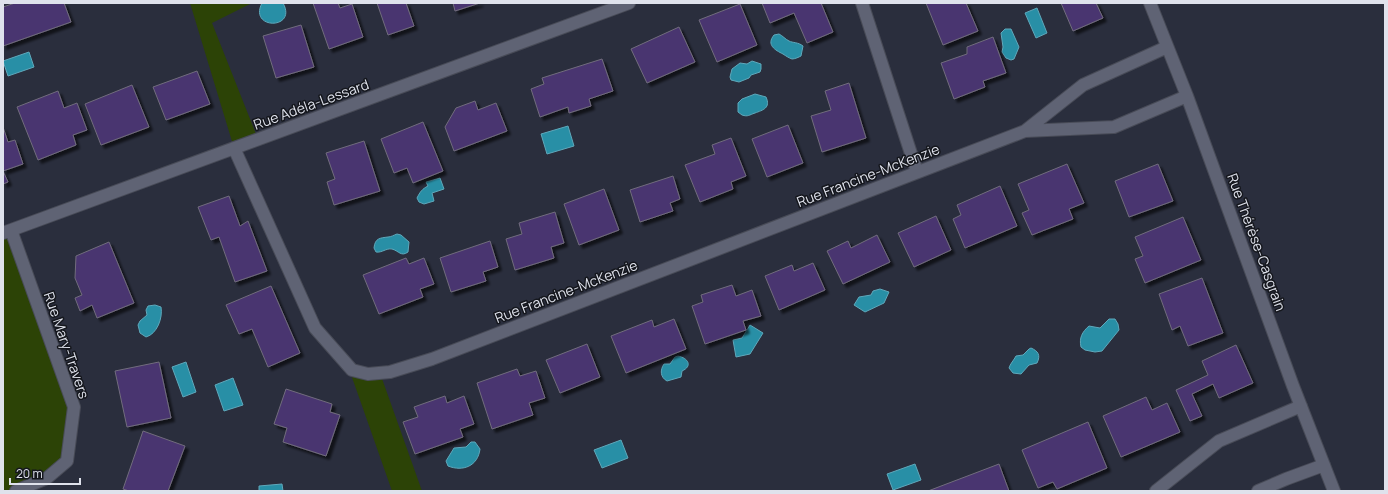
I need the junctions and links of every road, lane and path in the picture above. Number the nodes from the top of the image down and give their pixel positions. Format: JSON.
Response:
{"nodes":[{"id":1,"x":629,"y":3,"type":"edge"},
{"id":2,"x":862,"y":3,"type":"edge"},
{"id":3,"x":1150,"y":3,"type":"edge"},
{"id":4,"x":1167,"y":47,"type":"junction"},
{"id":5,"x":1187,"y":96,"type":"junction"},
{"id":6,"x":1025,"y":131,"type":"junction"},
{"id":7,"x":234,"y":148,"type":"junction"},
{"id":8,"x":917,"y":172,"type":"junction"},
{"id":9,"x":7,"y":231,"type":"edge"},
{"id":10,"x":1301,"y":406,"type":"junction"},
{"id":11,"x":1324,"y":465,"type":"junction"},
{"id":12,"x":16,"y":491,"type":"edge"},
{"id":13,"x":1156,"y":491,"type":"edge"},
{"id":14,"x":1258,"y":491,"type":"edge"},
{"id":15,"x":1334,"y":491,"type":"edge"}],
"edges":[{"from":1,"to":7,"type":"street","name":"Rue Adéla-Lessard"},
{"from":2,"to":8,"type":"street"},
{"from":3,"to":4,"type":"street","name":"Rue Thérèse-Casgrain"},
{"from":4,"to":5,"type":"street","name":"Rue Thérèse-Casgrain"},
{"from":4,"to":6,"type":"street","name":"Rue Francine-McKenzie"},
{"from":5,"to":6,"type":"street","name":"Rue Francine-McKenzie"},
{"from":5,"to":10,"type":"street","name":"Rue Thérèse-Casgrain"},
{"from":6,"to":8,"type":"street","name":"Rue Francine-McKenzie"},
{"from":7,"to":8,"type":"street","name":"Rue Francine-McKenzie"},
{"from":7,"to":9,"type":"street","name":"Rue Adéla-Lessard"},
{"from":9,"to":12,"type":"street","name":"Rue Mary-Travers"},
{"from":10,"to":11,"type":"street","name":"Rue Thérèse-Casgrain"},
{"from":10,"to":13,"type":"street"},
{"from":11,"to":14,"type":"street"},
{"from":11,"to":15,"type":"street","name":"Rue Thérèse-Casgrain"}]}
